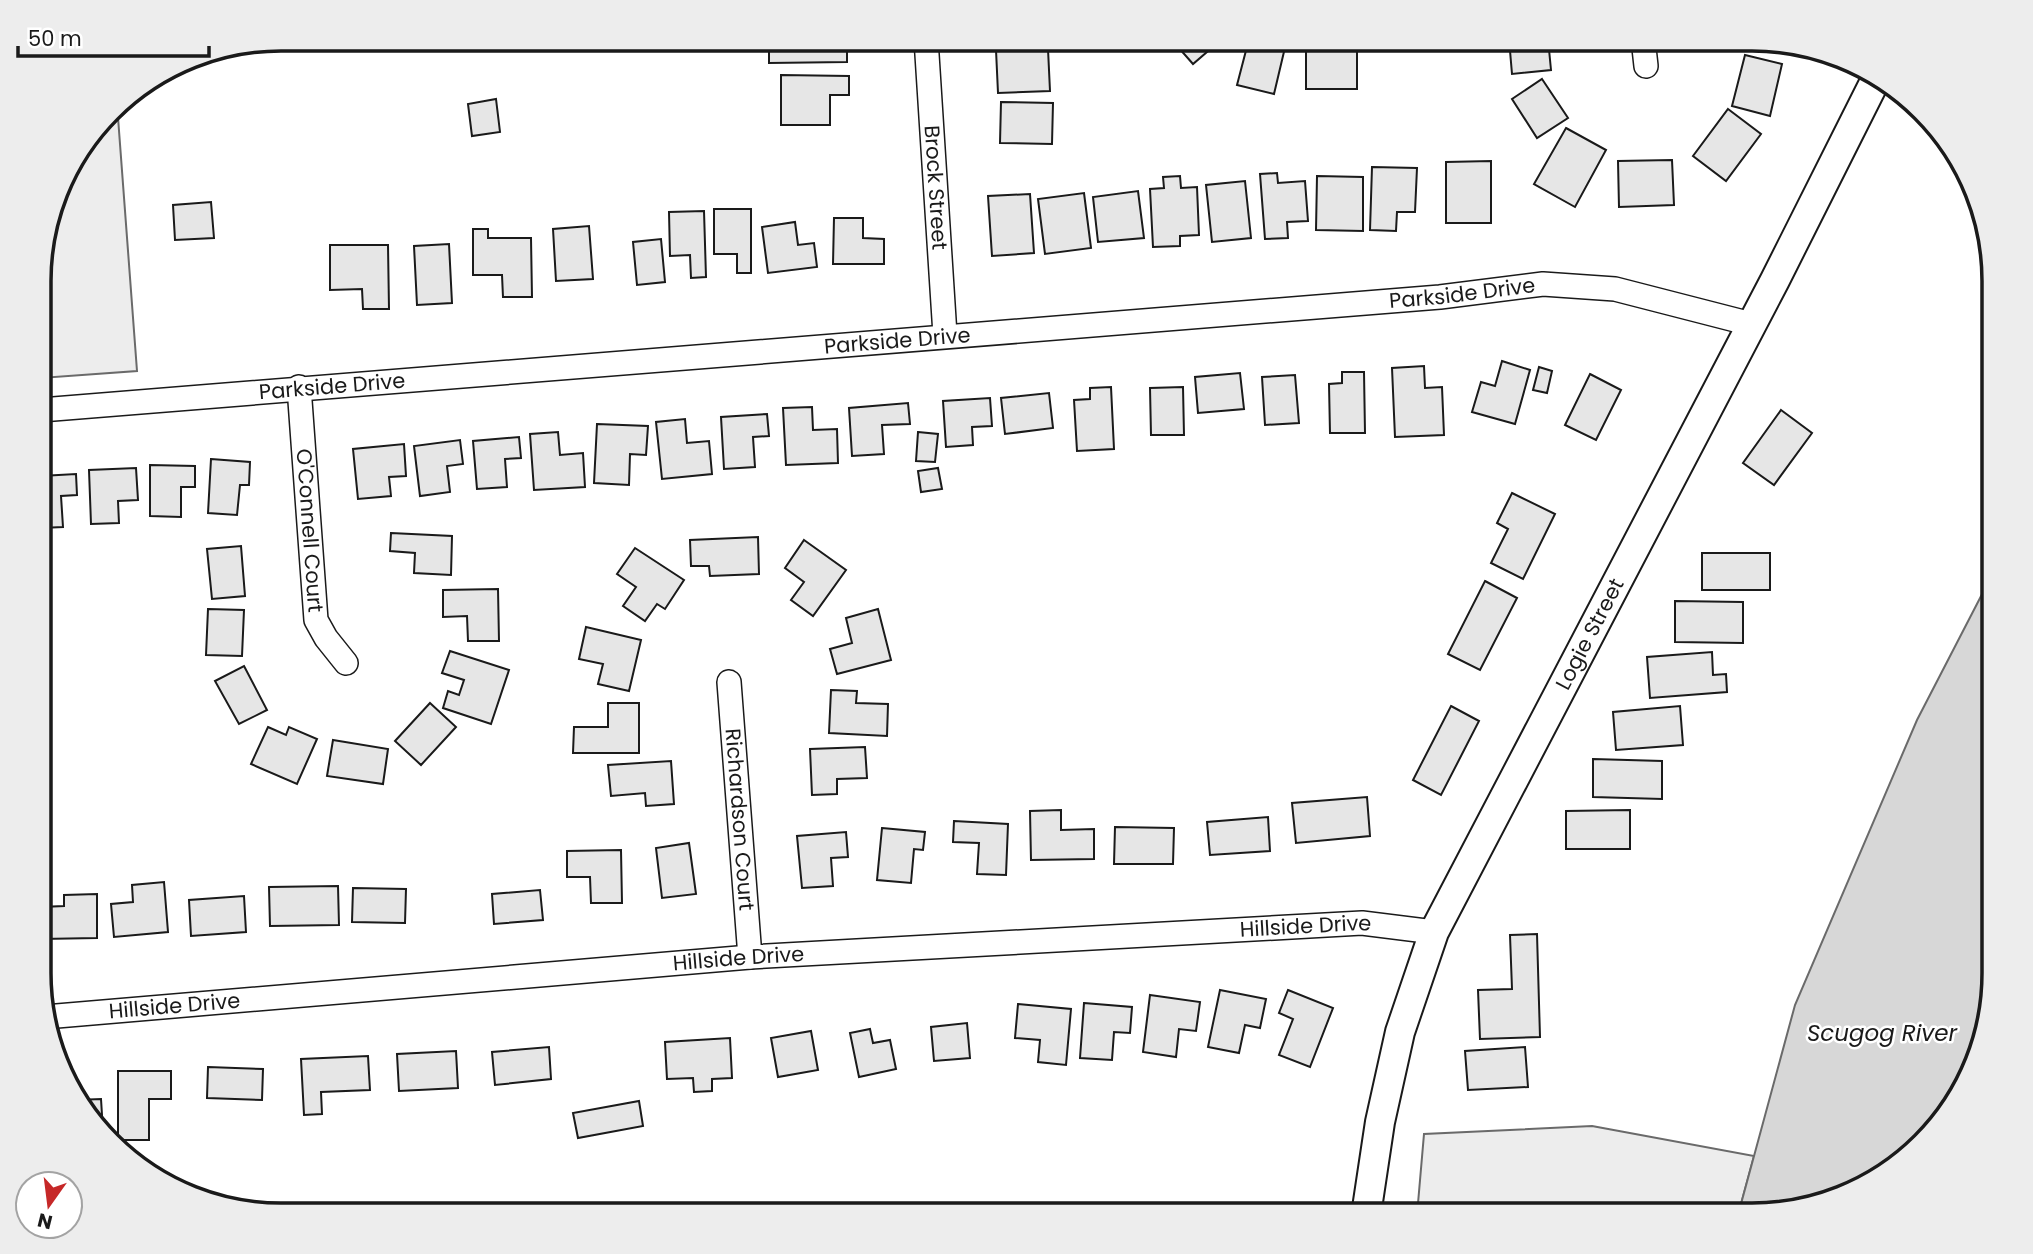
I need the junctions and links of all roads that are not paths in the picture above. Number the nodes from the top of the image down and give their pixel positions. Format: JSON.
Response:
{"nodes":[{"id":1,"x":927,"y":51,"type":"edge"},
{"id":2,"x":1645,"y":51,"type":"edge"},
{"id":3,"x":1647,"y":66,"type":"dead end"},
{"id":4,"x":1873,"y":86,"type":"edge"},
{"id":5,"x":1751,"y":324,"type":"junction"},
{"id":6,"x":945,"y":335,"type":"junction"},
{"id":7,"x":299,"y":387,"type":"junction"},
{"id":8,"x":51,"y":409,"type":"edge"},
{"id":9,"x":346,"y":663,"type":"dead end"},
{"id":10,"x":729,"y":682,"type":"dead end"},
{"id":11,"x":1434,"y":932,"type":"junction"},
{"id":12,"x":750,"y":957,"type":"junction"},
{"id":13,"x":56,"y":1016,"type":"edge"},
{"id":14,"x":1368,"y":1203,"type":"edge"}],
"edges":[{"from":1,"to":6,"type":"street","name":"Brock Street"},
{"from":2,"to":3,"type":"street"},
{"from":4,"to":5,"type":"street","name":"Logie Street"},
{"from":5,"to":6,"type":"street","name":"Parkside Drive"},
{"from":5,"to":11,"type":"street","name":"Logie Street"},
{"from":6,"to":7,"type":"street","name":"Parkside Drive"},
{"from":7,"to":8,"type":"street","name":"Parkside Drive"},
{"from":7,"to":9,"type":"street","name":"O'Connell Court"},
{"from":10,"to":12,"type":"street","name":"Richardson Court"},
{"from":11,"to":12,"type":"street","name":"Hillside Drive"},
{"from":11,"to":14,"type":"street","name":"Logie Street"},
{"from":12,"to":13,"type":"street","name":"Hillside Drive"}]}
